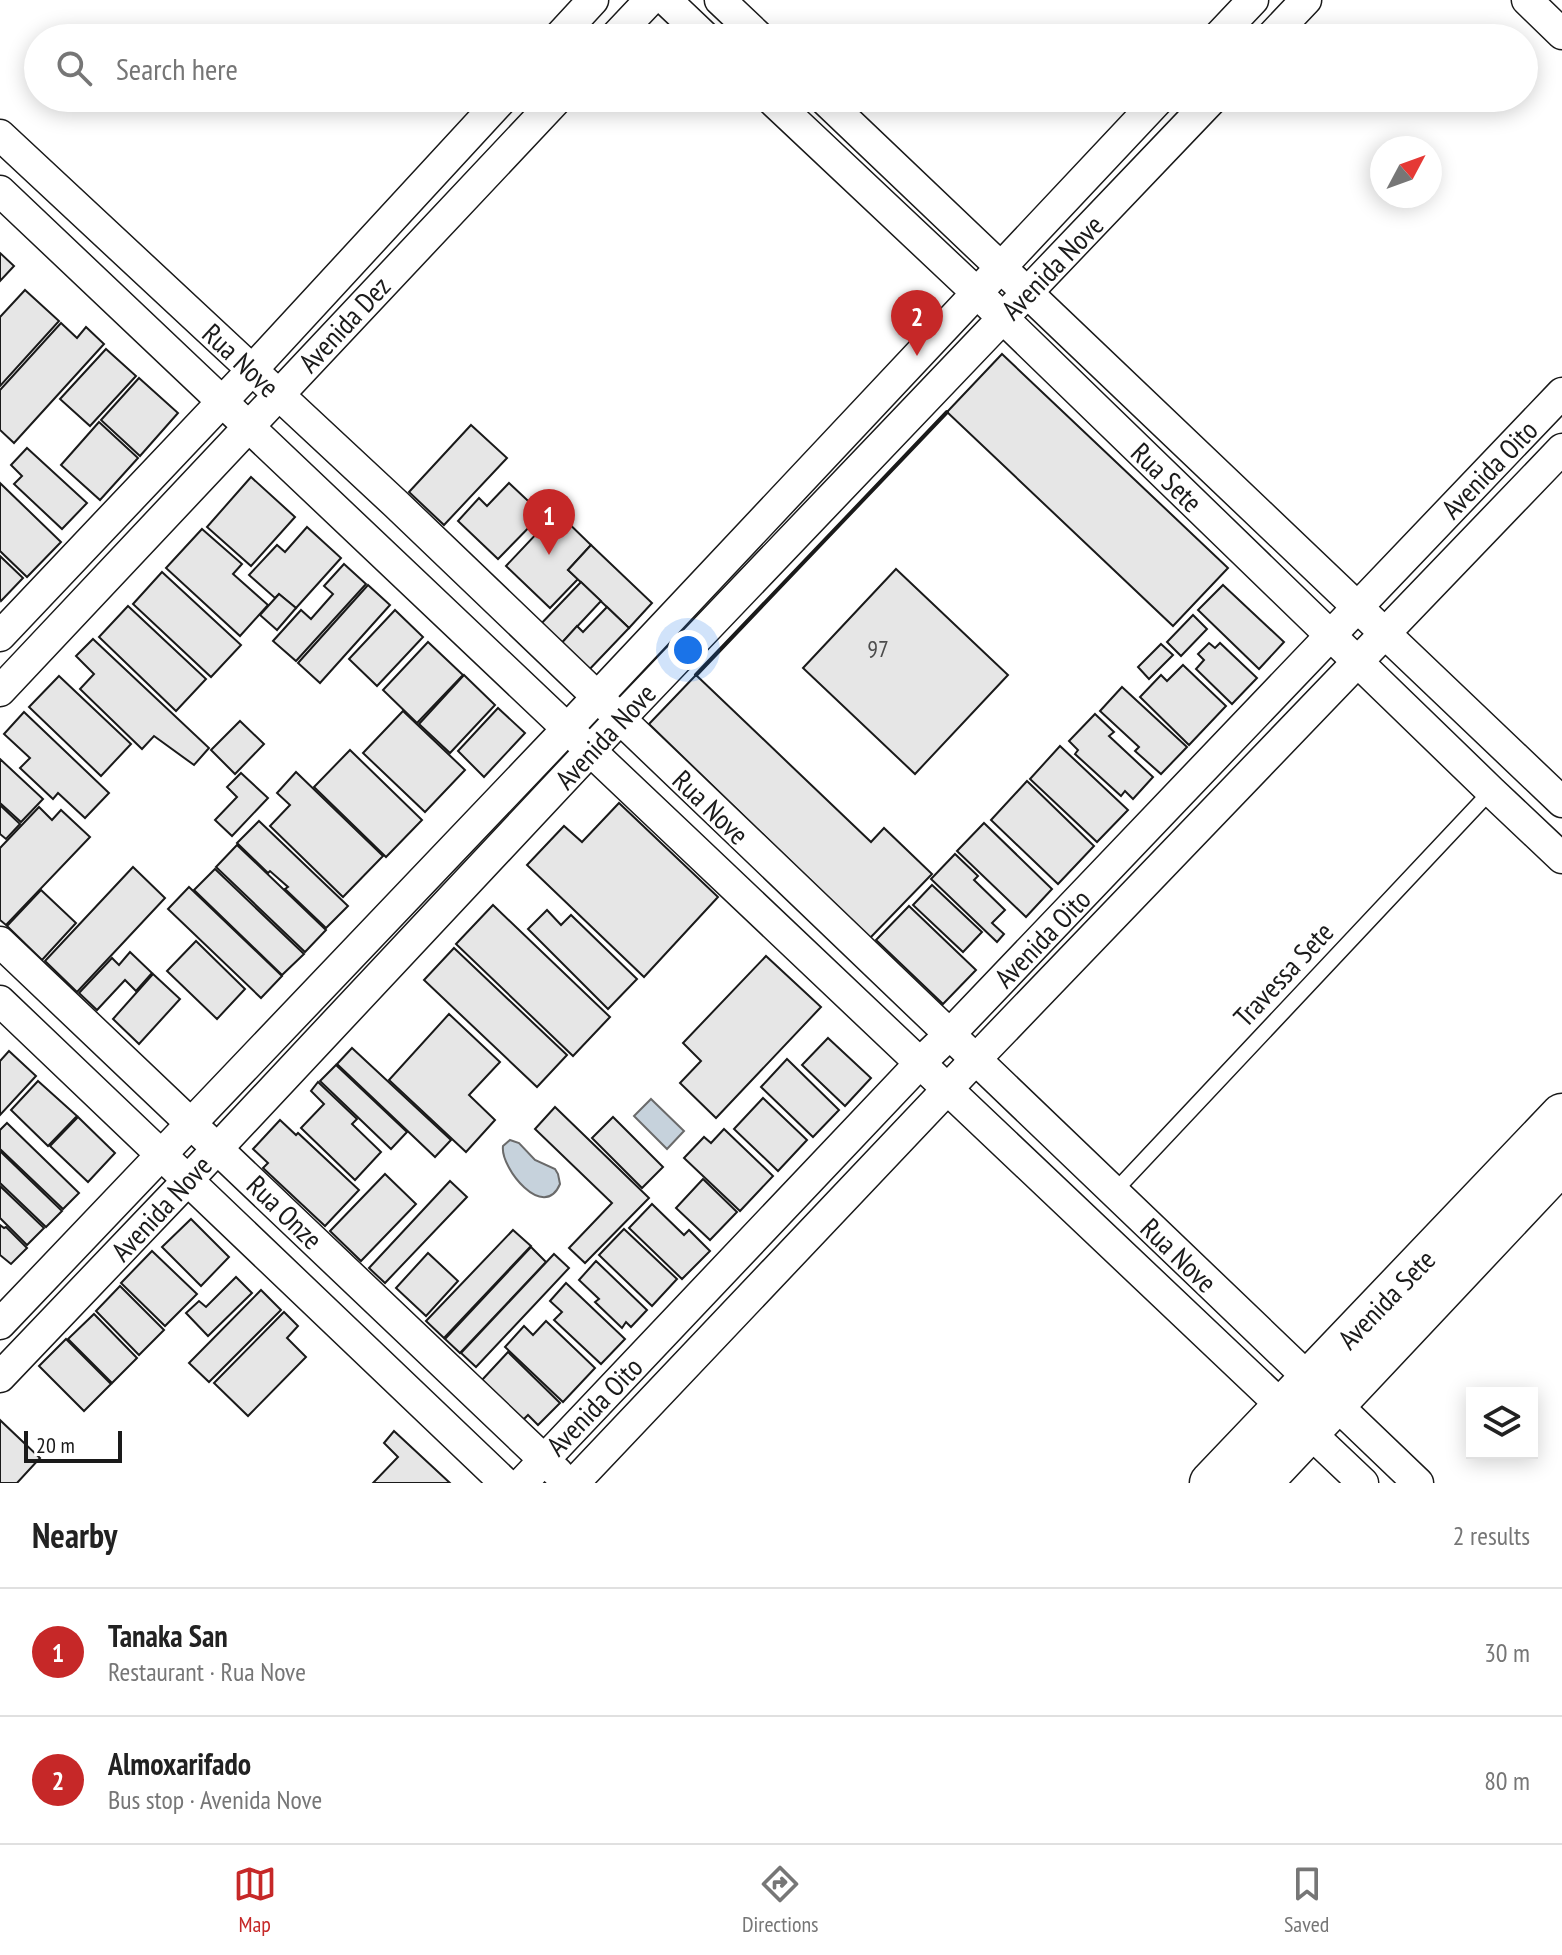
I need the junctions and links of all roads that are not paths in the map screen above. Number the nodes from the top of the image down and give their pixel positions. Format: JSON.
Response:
{"nodes":[{"id":1,"x":593,"y":0,"type":"edge"},
{"id":2,"x":650,"y":0,"type":"edge"},
{"id":3,"x":666,"y":0,"type":"edge"},
{"id":4,"x":720,"y":0,"type":"edge"},
{"id":5,"x":1253,"y":0,"type":"edge"},
{"id":6,"x":1306,"y":0,"type":"edge"},
{"id":7,"x":1527,"y":0,"type":"edge"},
{"id":8,"x":571,"y":24,"type":"edge"},
{"id":9,"x":627,"y":24,"type":"edge"},
{"id":10,"x":691,"y":24,"type":"edge"},
{"id":11,"x":745,"y":24,"type":"edge"},
{"id":12,"x":1230,"y":24,"type":"edge"},
{"id":13,"x":1283,"y":24,"type":"edge"},
{"id":14,"x":1562,"y":34,"type":"edge"},
{"id":15,"x":490,"y":112,"type":"edge"},
{"id":16,"x":545,"y":112,"type":"edge"},
{"id":17,"x":785,"y":112,"type":"edge"},
{"id":18,"x":838,"y":112,"type":"edge"},
{"id":19,"x":1147,"y":112,"type":"edge"},
{"id":20,"x":1200,"y":112,"type":"edge"},
{"id":21,"x":0,"y":135,"type":"edge"},
{"id":22,"x":0,"y":191,"type":"edge"},
{"id":23,"x":999,"y":267,"type":"junction"},
{"id":24,"x":976,"y":292,"type":"junction"},
{"id":25,"x":1028,"y":294,"type":"junction"},
{"id":26,"x":1004,"y":319,"type":"junction"},
{"id":27,"x":252,"y":370,"type":"junction"},
{"id":28,"x":1562,"y":393,"type":"edge"},
{"id":29,"x":278,"y":395,"type":"junction"},
{"id":30,"x":221,"y":402,"type":"junction"},
{"id":31,"x":247,"y":427,"type":"junction"},
{"id":32,"x":1562,"y":449,"type":"edge"},
{"id":33,"x":1358,"y":607,"type":"junction"},
{"id":34,"x":1385,"y":633,"type":"junction"},
{"id":35,"x":0,"y":636,"type":"edge"},
{"id":36,"x":1331,"y":636,"type":"junction"},
{"id":37,"x":1358,"y":662,"type":"junction"},
{"id":38,"x":0,"y":691,"type":"edge"},
{"id":39,"x":597,"y":696,"type":"junction"},
{"id":40,"x":620,"y":719,"type":"junction"},
{"id":41,"x":567,"y":729,"type":"junction"},
{"id":42,"x":591,"y":751,"type":"junction"},
{"id":43,"x":1491,"y":791,"type":"junction"},
{"id":44,"x":1562,"y":802,"type":"edge"},
{"id":45,"x":1562,"y":858,"type":"edge"},
{"id":46,"x":0,"y":942,"type":"edge"},
{"id":47,"x":0,"y":1001,"type":"edge"},
{"id":48,"x":949,"y":1035,"type":"junction"},
{"id":49,"x":975,"y":1060,"type":"junction"},
{"id":50,"x":921,"y":1062,"type":"junction"},
{"id":51,"x":949,"y":1089,"type":"junction"},
{"id":52,"x":1562,"y":1115,"type":"edge"},
{"id":53,"x":191,"y":1123,"type":"junction"},
{"id":54,"x":217,"y":1147,"type":"junction"},
{"id":55,"x":162,"y":1155,"type":"junction"},
{"id":56,"x":1562,"y":1162,"type":"edge"},
{"id":57,"x":188,"y":1180,"type":"junction"},
{"id":58,"x":1114,"y":1192,"type":"junction"},
{"id":59,"x":0,"y":1324,"type":"edge"},
{"id":60,"x":0,"y":1377,"type":"edge"},
{"id":61,"x":1309,"y":1405,"type":"junction"},
{"id":62,"x":544,"y":1459,"type":"junction"},
{"id":63,"x":505,"y":1483,"type":"edge"},
{"id":64,"x":522,"y":1483,"type":"edge"},
{"id":65,"x":571,"y":1483,"type":"edge"},
{"id":66,"x":1211,"y":1483,"type":"edge"},
{"id":67,"x":1260,"y":1483,"type":"edge"},
{"id":68,"x":1363,"y":1483,"type":"edge"},
{"id":69,"x":1418,"y":1483,"type":"edge"}],
"edges":[{"from":1,"to":8,"type":"street"},
{"from":2,"to":9,"type":"street"},
{"from":3,"to":10,"type":"street"},
{"from":4,"to":11,"type":"street"},
{"from":5,"to":12,"type":"street"},
{"from":6,"to":13,"type":"street"},
{"from":7,"to":14,"type":"street"},
{"from":15,"to":27,"type":"street","name":"Avenida Dez"},
{"from":16,"to":29,"type":"street","name":"Avenida Dez"},
{"from":17,"to":24,"type":"street","name":"Rua Sete"},
{"from":18,"to":23,"type":"street","name":"Rua Sete"},
{"from":19,"to":23,"type":"street","name":"Avenida Nove"},
{"from":20,"to":25,"type":"street","name":"Avenida Nove"},
{"from":21,"to":27,"type":"street","name":"Rua Nove"},
{"from":22,"to":30,"type":"street","name":"Rua Nove"},
{"from":23,"to":24,"type":"street","name":"Avenida Nove"},
{"from":23,"to":25,"type":"street","name":"Rua Sete"},
{"from":24,"to":26,"type":"street","name":"Rua Sete"},
{"from":24,"to":39,"type":"street","name":"Avenida Nove"},
{"from":25,"to":26,"type":"street","name":"Avenida Nove"},
{"from":25,"to":33,"type":"street","name":"Rua Sete"},
{"from":26,"to":36,"type":"street","name":"Rua Sete"},
{"from":26,"to":40,"type":"street","name":"Avenida Nove"},
{"from":27,"to":29,"type":"street","name":"Rua Nove"},
{"from":27,"to":30,"type":"street","name":"Avenida Dez"},
{"from":28,"to":33,"type":"street","name":"Avenida Oito"},
{"from":29,"to":31,"type":"street","name":"Avenida Dez"},
{"from":29,"to":39,"type":"street","name":"Rua Nove"},
{"from":30,"to":31,"type":"street","name":"Rua Nove"},
{"from":30,"to":35,"type":"street","name":"Avenida Dez"},
{"from":31,"to":38,"type":"street","name":"Avenida Dez"},
{"from":31,"to":41,"type":"street","name":"Rua Nove"},
{"from":32,"to":34,"type":"street","name":"Avenida Oito"},
{"from":33,"to":34,"type":"street","name":"Rua Sete"},
{"from":33,"to":36,"type":"street","name":"Avenida Oito"},
{"from":34,"to":37,"type":"street","name":"Avenida Oito"},
{"from":34,"to":44,"type":"street","name":"Rua Sete"},
{"from":36,"to":37,"type":"street","name":"Rua Sete"},
{"from":36,"to":48,"type":"street","name":"Avenida Oito"},
{"from":37,"to":43,"type":"street","name":"Rua Sete"},
{"from":37,"to":49,"type":"street","name":"Avenida Oito"},
{"from":39,"to":40,"type":"street","name":"Rua Nove"},
{"from":39,"to":41,"type":"street","name":"Avenida Nove"},
{"from":40,"to":42,"type":"street","name":"Avenida Nove"},
{"from":40,"to":48,"type":"street","name":"Rua Nove"},
{"from":41,"to":42,"type":"street","name":"Rua Nove"},
{"from":41,"to":53,"type":"street","name":"Avenida Nove"},
{"from":42,"to":50,"type":"street","name":"Rua Nove"},
{"from":42,"to":54,"type":"street","name":"Avenida Nove"},
{"from":43,"to":45,"type":"street","name":"Rua Sete"},
{"from":43,"to":58,"type":"lane","name":"Travessa Sete"},
{"from":46,"to":53,"type":"street","name":"Rua Onze"},
{"from":47,"to":55,"type":"street","name":"Rua Onze"},
{"from":48,"to":49,"type":"street","name":"Rua Nove"},
{"from":48,"to":50,"type":"street","name":"Avenida Oito"},
{"from":49,"to":51,"type":"street","name":"Avenida Oito"},
{"from":49,"to":58,"type":"street","name":"Rua Nove"},
{"from":50,"to":51,"type":"street","name":"Rua Nove"},
{"from":50,"to":62,"type":"street","name":"Avenida Oito"},
{"from":51,"to":61,"type":"street","name":"Rua Nove"},
{"from":51,"to":65,"type":"street","name":"Avenida Oito"},
{"from":52,"to":61,"type":"street","name":"Avenida Sete"},
{"from":53,"to":54,"type":"street","name":"Rua Onze"},
{"from":53,"to":55,"type":"street","name":"Avenida Nove"},
{"from":54,"to":57,"type":"street","name":"Avenida Nove"},
{"from":54,"to":62,"type":"street","name":"Rua Onze"},
{"from":55,"to":57,"type":"street","name":"Rua Onze"},
{"from":55,"to":59,"type":"street","name":"Avenida Nove"},
{"from":56,"to":61,"type":"street","name":"Avenida Sete"},
{"from":57,"to":60,"type":"street","name":"Avenida Nove"},
{"from":57,"to":63,"type":"street","name":"Rua Onze"},
{"from":58,"to":61,"type":"street","name":"Rua Nove"},
{"from":61,"to":66,"type":"street","name":"Avenida Sete"},
{"from":61,"to":67,"type":"street","name":"Avenida Sete"},
{"from":61,"to":68,"type":"street","name":"Rua Nove"},
{"from":61,"to":69,"type":"street","name":"Rua Nove"},
{"from":62,"to":64,"type":"street","name":"Avenida Oito"},
{"from":62,"to":65,"type":"street","name":"Rua Onze"}]}
